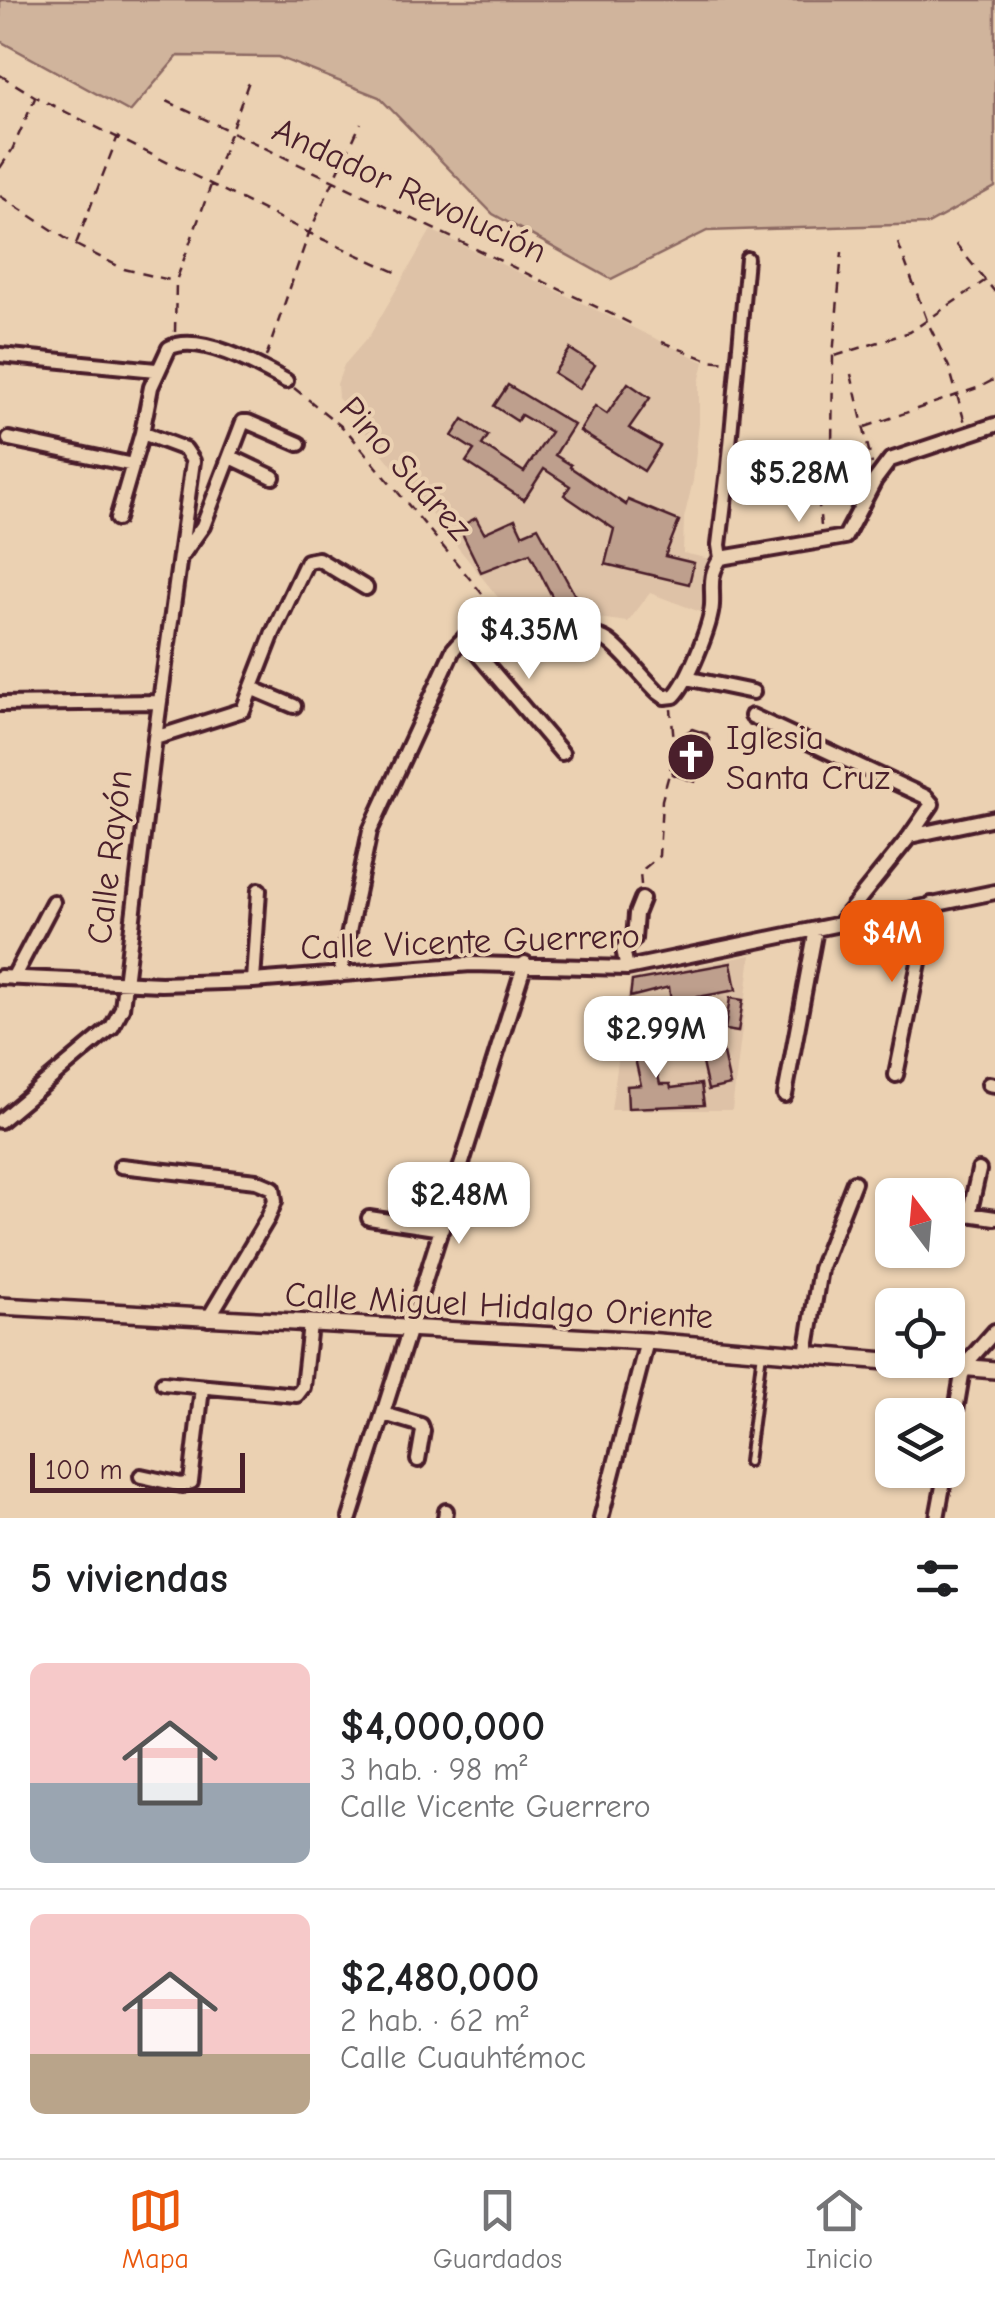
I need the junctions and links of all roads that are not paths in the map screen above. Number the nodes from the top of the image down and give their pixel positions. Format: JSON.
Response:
{"nodes":[{"id":1,"x":747,"y":258,"type":"dead end"},
{"id":2,"x":0,"y":355,"type":"edge"},
{"id":3,"x":156,"y":370,"type":"junction"},
{"id":4,"x":286,"y":381,"type":"road end"},
{"id":5,"x":995,"y":424,"type":"edge"},
{"id":6,"x":142,"y":434,"type":"junction"},
{"id":7,"x":9,"y":440,"type":"dead end"},
{"id":8,"x":299,"y":444,"type":"dead end"},
{"id":9,"x":231,"y":457,"type":"junction"},
{"id":10,"x":133,"y":465,"type":"junction"},
{"id":11,"x":273,"y":477,"type":"dead end"},
{"id":12,"x":727,"y":478,"type":"joint"},
{"id":13,"x":118,"y":519,"type":"dead end"},
{"id":14,"x":183,"y":554,"type":"junction"},
{"id":15,"x":721,"y":558,"type":"junction"},
{"id":16,"x":366,"y":588,"type":"dead end"},
{"id":17,"x":464,"y":638,"type":"junction"},
{"id":18,"x":686,"y":678,"type":"junction"},
{"id":19,"x":254,"y":689,"type":"junction"},
{"id":20,"x":753,"y":692,"type":"dead end"},
{"id":21,"x":160,"y":702,"type":"junction"},
{"id":22,"x":0,"y":704,"type":"edge"},
{"id":23,"x":294,"y":706,"type":"dead end"},
{"id":24,"x":752,"y":716,"type":"dead end"},
{"id":25,"x":154,"y":738,"type":"junction"},
{"id":26,"x":562,"y":753,"type":"dead end"},
{"id":27,"x":995,"y":818,"type":"edge"},
{"id":28,"x":910,"y":836,"type":"junction"},
{"id":29,"x":259,"y":890,"type":"dead end"},
{"id":30,"x":995,"y":892,"type":"edge"},
{"id":31,"x":642,"y":900,"type":"road end"},
{"id":32,"x":53,"y":902,"type":"dead end"},
{"id":33,"x":931,"y":904,"type":"junction"},
{"id":34,"x":840,"y":923,"type":"junction"},
{"id":35,"x":816,"y":929,"type":"junction"},
{"id":36,"x":525,"y":963,"type":"junction"},
{"id":37,"x":627,"y":968,"type":"junction"},
{"id":38,"x":340,"y":975,"type":"junction"},
{"id":39,"x":6,"y":978,"type":"edge"},
{"id":40,"x":253,"y":981,"type":"junction"},
{"id":41,"x":123,"y":984,"type":"junction"},
{"id":42,"x":896,"y":1075,"type":"dead end"},
{"id":43,"x":786,"y":1095,"type":"dead end"},
{"id":44,"x":0,"y":1121,"type":"edge"},
{"id":45,"x":121,"y":1166,"type":"dead end"},
{"id":46,"x":979,"y":1170,"type":"dead end"},
{"id":47,"x":854,"y":1182,"type":"dead end"},
{"id":48,"x":965,"y":1214,"type":"edge"},
{"id":49,"x":969,"y":1214,"type":"junction"},
{"id":50,"x":369,"y":1218,"type":"dead end"},
{"id":51,"x":995,"y":1218,"type":"edge"},
{"id":52,"x":442,"y":1228,"type":"junction"},
{"id":53,"x":0,"y":1306,"type":"edge"},
{"id":54,"x":208,"y":1319,"type":"junction"},
{"id":55,"x":310,"y":1324,"type":"junction"},
{"id":56,"x":411,"y":1330,"type":"junction"},
{"id":57,"x":995,"y":1331,"type":"edge"},
{"id":58,"x":647,"y":1342,"type":"junction"},
{"id":59,"x":762,"y":1350,"type":"junction"},
{"id":60,"x":806,"y":1354,"type":"junction"},
{"id":61,"x":966,"y":1367,"type":"junction"},
{"id":62,"x":995,"y":1370,"type":"edge"},
{"id":63,"x":164,"y":1383,"type":"dead end"},
{"id":64,"x":202,"y":1388,"type":"junction"},
{"id":65,"x":957,"y":1398,"type":"edge"},
{"id":66,"x":384,"y":1414,"type":"junction"},
{"id":67,"x":418,"y":1460,"type":"dead end"},
{"id":68,"x":748,"y":1462,"type":"dead end"},
{"id":69,"x":140,"y":1476,"type":"dead end"},
{"id":70,"x":943,"y":1488,"type":"edge"},
{"id":71,"x":350,"y":1518,"type":"edge"},
{"id":72,"x":602,"y":1518,"type":"edge"},
{"id":73,"x":937,"y":1518,"type":"edge"}],
"edges":[{"from":1,"to":12,"type":"street"},
{"from":2,"to":3,"type":"street"},
{"from":3,"to":4,"type":"street"},
{"from":3,"to":6,"type":"street"},
{"from":5,"to":15,"type":"street"},
{"from":6,"to":10,"type":"street"},
{"from":6,"to":14,"type":"street","name":"Calle Rayón"},
{"from":7,"to":10,"type":"street"},
{"from":8,"to":9,"type":"street","name":"Calle Rayón"},
{"from":9,"to":11,"type":"street"},
{"from":9,"to":14,"type":"street","name":"Calle Rayón"},
{"from":10,"to":13,"type":"street"},
{"from":12,"to":15,"type":"street"},
{"from":14,"to":21,"type":"street","name":"Calle Rayón"},
{"from":15,"to":18,"type":"street"},
{"from":16,"to":19,"type":"street"},
{"from":17,"to":18,"type":"street"},
{"from":17,"to":26,"type":"street"},
{"from":17,"to":38,"type":"street"},
{"from":18,"to":20,"type":"street"},
{"from":19,"to":23,"type":"street"},
{"from":19,"to":25,"type":"street","name":"Calle Rayón"},
{"from":21,"to":22,"type":"street"},
{"from":21,"to":25,"type":"street","name":"Calle Rayón"},
{"from":24,"to":28,"type":"street"},
{"from":25,"to":41,"type":"street","name":"Calle Rayón"},
{"from":27,"to":28,"type":"street"},
{"from":28,"to":34,"type":"street"},
{"from":29,"to":40,"type":"street"},
{"from":30,"to":33,"type":"street","name":"Calle Vicente Guerrero"},
{"from":31,"to":37,"type":"street"},
{"from":32,"to":39,"type":"street"},
{"from":33,"to":34,"type":"street","name":"Calle Vicente Guerrero"},
{"from":33,"to":42,"type":"street"},
{"from":34,"to":35,"type":"street","name":"Calle Vicente Guerrero"},
{"from":35,"to":37,"type":"street","name":"Calle Vicente Guerrero"},
{"from":35,"to":43,"type":"street"},
{"from":36,"to":37,"type":"street","name":"Calle Vicente Guerrero"},
{"from":36,"to":38,"type":"street","name":"Calle Vicente Guerrero"},
{"from":36,"to":52,"type":"street"},
{"from":38,"to":40,"type":"street","name":"Calle Vicente Guerrero"},
{"from":39,"to":41,"type":"street","name":"Calle Vicente Guerrero"},
{"from":40,"to":41,"type":"street","name":"Calle Vicente Guerrero"},
{"from":41,"to":44,"type":"street","name":"Calle Rayón"},
{"from":45,"to":54,"type":"street"},
{"from":46,"to":49,"type":"street"},
{"from":47,"to":60,"type":"street"},
{"from":48,"to":49,"type":"street"},
{"from":49,"to":51,"type":"street"},
{"from":50,"to":52,"type":"street"},
{"from":52,"to":56,"type":"street"},
{"from":53,"to":54,"type":"street","name":"Calle Miguel Hidalgo Oriente"},
{"from":54,"to":55,"type":"street","name":"Calle Miguel Hidalgo Oriente"},
{"from":55,"to":56,"type":"street","name":"Calle Miguel Hidalgo Oriente"},
{"from":55,"to":64,"type":"street"},
{"from":56,"to":58,"type":"street","name":"Calle Miguel Hidalgo Oriente"},
{"from":56,"to":66,"type":"street"},
{"from":57,"to":61,"type":"street"},
{"from":58,"to":59,"type":"street","name":"Calle Miguel Hidalgo Oriente"},
{"from":58,"to":72,"type":"street"},
{"from":59,"to":60,"type":"street","name":"Calle Miguel Hidalgo Oriente"},
{"from":59,"to":68,"type":"lane"},
{"from":60,"to":61,"type":"street","name":"Calle Miguel Hidalgo Oriente"},
{"from":61,"to":62,"type":"street","name":"Calle Miguel Hidalgo Oriente"},
{"from":61,"to":65,"type":"street"},
{"from":63,"to":64,"type":"street"},
{"from":64,"to":69,"type":"street"},
{"from":66,"to":67,"type":"street"},
{"from":66,"to":71,"type":"street"},
{"from":70,"to":73,"type":"street"}]}
